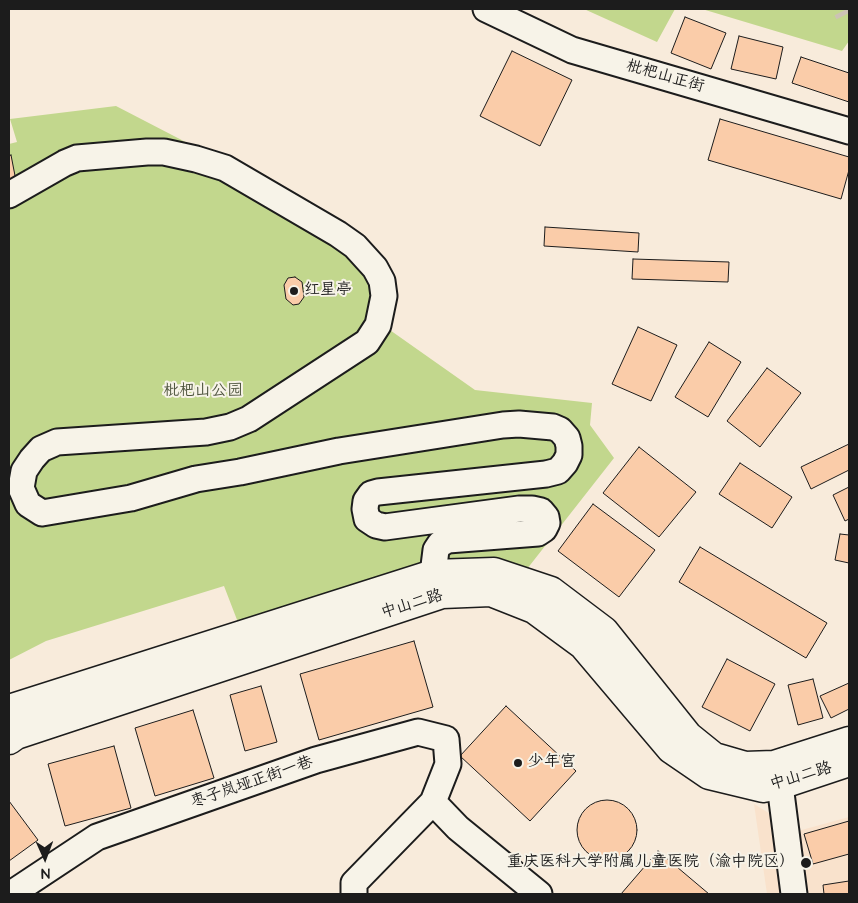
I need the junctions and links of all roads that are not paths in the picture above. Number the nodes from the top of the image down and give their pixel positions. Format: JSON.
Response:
{"nodes":[{"id":1,"x":486,"y":9,"type":"edge"},
{"id":2,"x":849,"y":131,"type":"edge"},
{"id":3,"x":9,"y":195,"type":"edge"},
{"id":4,"x":433,"y":574,"type":"junction"},
{"id":5,"x":9,"y":709,"type":"edge"},
{"id":6,"x":9,"y":740,"type":"edge"},
{"id":7,"x":849,"y":741,"type":"edge"},
{"id":8,"x":849,"y":762,"type":"edge"},
{"id":9,"x":772,"y":786,"type":"junction"},
{"id":10,"x":433,"y":802,"type":"junction"},
{"id":11,"x":11,"y":894,"type":"edge"},
{"id":12,"x":354,"y":894,"type":"edge"},
{"id":13,"x":539,"y":894,"type":"edge"},
{"id":14,"x":777,"y":894,"type":"edge"},
{"id":15,"x":794,"y":894,"type":"edge"}],
"edges":[{"from":1,"to":2,"type":"street","name":"枇杷山正街"},
{"from":3,"to":4,"type":"street"},
{"from":4,"to":5,"type":"main road","name":"中山二路"},
{"from":4,"to":7,"type":"main road","name":"中山二路"},
{"from":6,"to":9,"type":"main road","name":"中山二路"},
{"from":8,"to":9,"type":"main road","name":"中山二路"},
{"from":9,"to":14,"type":"street"},
{"from":9,"to":15,"type":"street"},
{"from":10,"to":11,"type":"street","name":"枣子岚垭正街一巷"},
{"from":10,"to":12,"type":"street"},
{"from":10,"to":13,"type":"street"}]}
